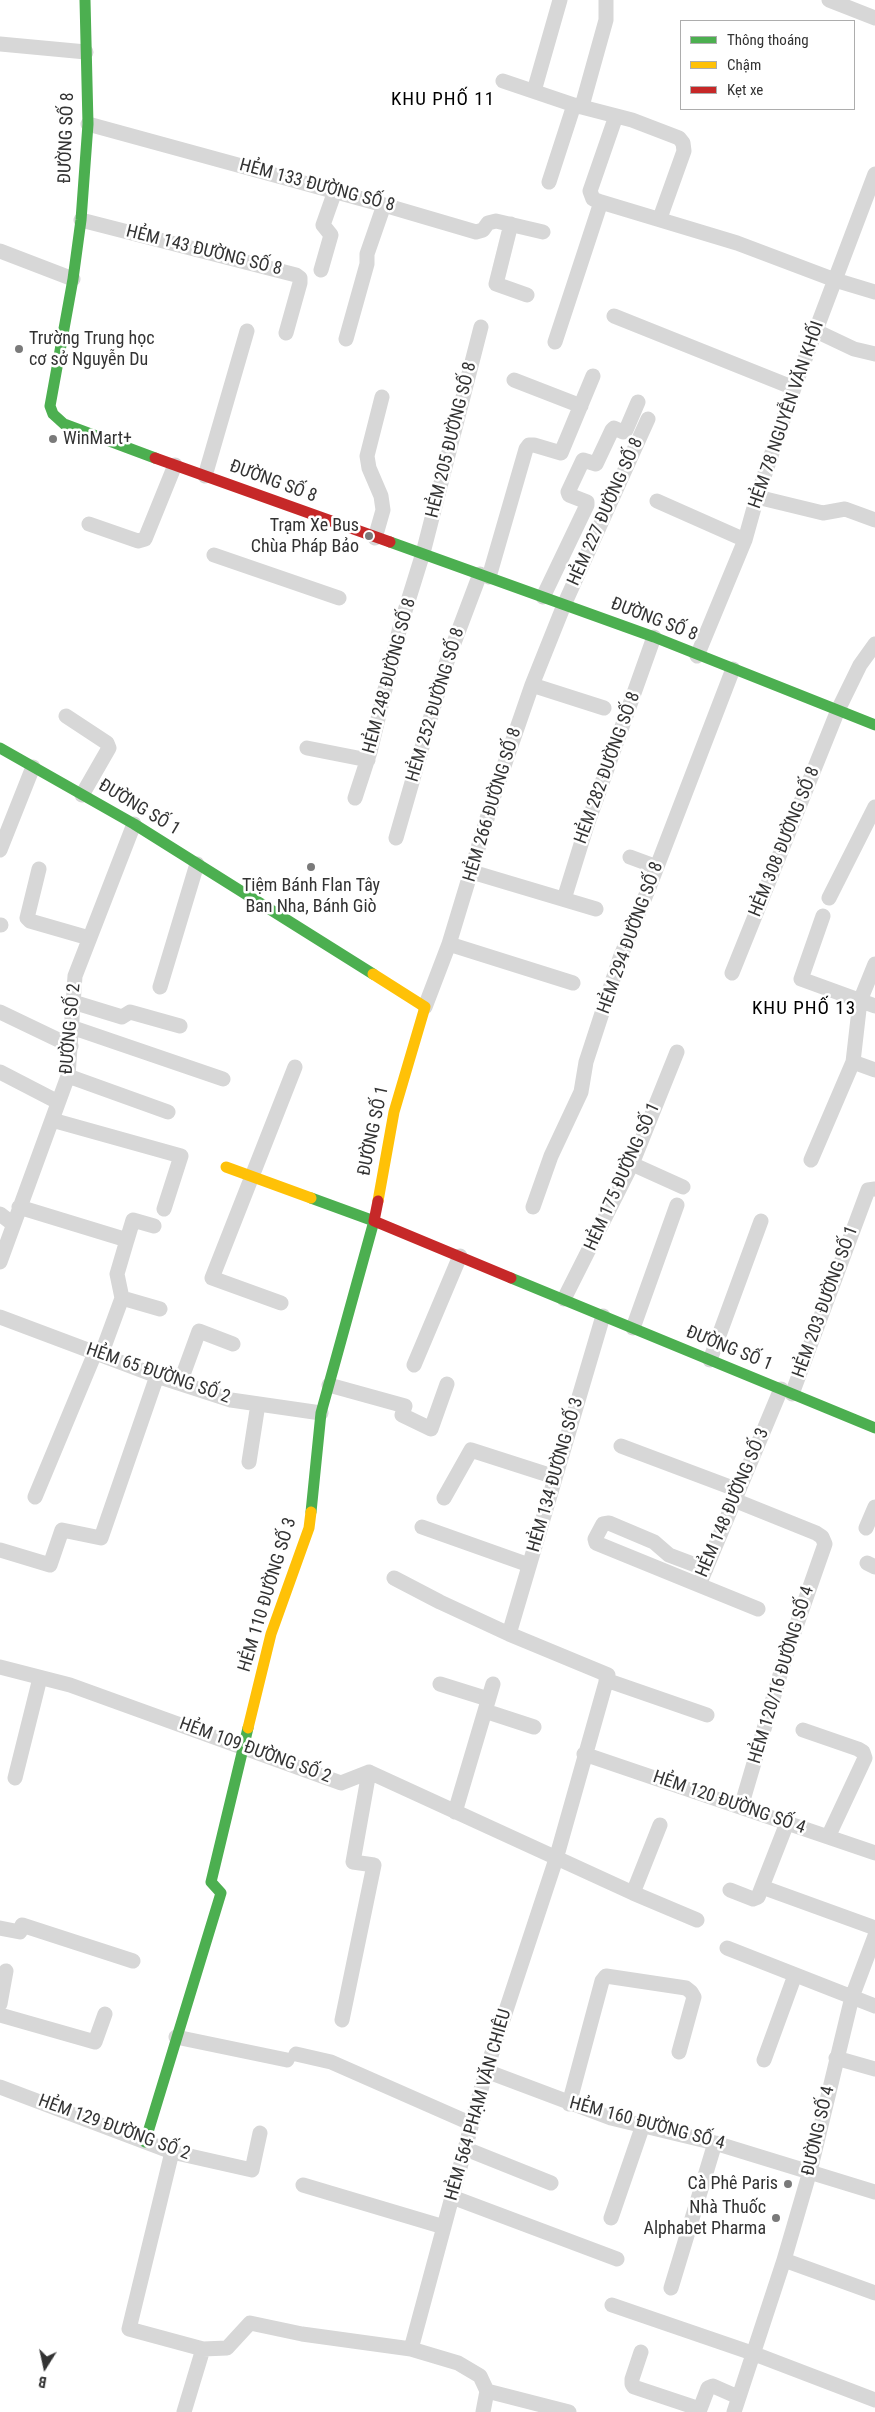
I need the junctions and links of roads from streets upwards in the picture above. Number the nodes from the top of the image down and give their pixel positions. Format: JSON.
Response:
{"nodes":[{"id":1,"x":85,"y":0,"type":"edge"},
{"id":2,"x":560,"y":0,"type":"edge"},
{"id":3,"x":606,"y":0,"type":"edge"},
{"id":4,"x":829,"y":0,"type":"edge"},
{"id":5,"x":875,"y":18,"type":"edge"},
{"id":6,"x":0,"y":44,"type":"edge"},
{"id":7,"x":86,"y":52,"type":"junction"},
{"id":8,"x":503,"y":82,"type":"dead end"},
{"id":9,"x":534,"y":91,"type":"junction"},
{"id":10,"x":578,"y":106,"type":"junction"},
{"id":11,"x":616,"y":116,"type":"junction"},
{"id":12,"x":88,"y":124,"type":"junction"},
{"id":13,"x":875,"y":174,"type":"edge"},
{"id":14,"x":549,"y":182,"type":"dead end"},
{"id":15,"x":335,"y":191,"type":"junction"},
{"id":16,"x":601,"y":202,"type":"junction"},
{"id":17,"x":384,"y":204,"type":"junction"},
{"id":18,"x":868,"y":211,"type":"edge"},
{"id":19,"x":660,"y":218,"type":"junction"},
{"id":20,"x":81,"y":220,"type":"junction"},
{"id":21,"x":511,"y":224,"type":"junction"},
{"id":22,"x":543,"y":232,"type":"dead end"},
{"id":23,"x":0,"y":251,"type":"edge"},
{"id":24,"x":321,"y":270,"type":"dead end"},
{"id":25,"x":73,"y":279,"type":"junction"},
{"id":26,"x":835,"y":280,"type":"junction"},
{"id":27,"x":875,"y":292,"type":"edge"},
{"id":28,"x":528,"y":296,"type":"dead end"},
{"id":29,"x":614,"y":316,"type":"dead end"},
{"id":30,"x":481,"y":327,"type":"dead end"},
{"id":31,"x":247,"y":331,"type":"dead end"},
{"id":32,"x":816,"y":331,"type":"junction"},
{"id":33,"x":286,"y":333,"type":"dead end"},
{"id":34,"x":346,"y":339,"type":"dead end"},
{"id":35,"x":555,"y":342,"type":"dead end"},
{"id":36,"x":875,"y":354,"type":"edge"},
{"id":37,"x":593,"y":376,"type":"dead end"},
{"id":38,"x":514,"y":380,"type":"dead end"},
{"id":39,"x":794,"y":388,"type":"junction"},
{"id":40,"x":382,"y":397,"type":"dead end"},
{"id":41,"x":638,"y":402,"type":"dead end"},
{"id":42,"x":581,"y":406,"type":"junction"},
{"id":43,"x":648,"y":419,"type":"dead end"},
{"id":44,"x":175,"y":466,"type":"junction"},
{"id":45,"x":205,"y":476,"type":"junction"},
{"id":46,"x":757,"y":498,"type":"junction"},
{"id":47,"x":657,"y":501,"type":"dead end"},
{"id":48,"x":875,"y":520,"type":"edge"},
{"id":49,"x":89,"y":524,"type":"dead end"},
{"id":50,"x":375,"y":538,"type":"junction"},
{"id":51,"x":745,"y":540,"type":"junction"},
{"id":52,"x":423,"y":553,"type":"junction"},
{"id":53,"x":214,"y":555,"type":"dead end"},
{"id":54,"x":485,"y":575,"type":"junction"},
{"id":55,"x":543,"y":597,"type":"junction"},
{"id":56,"x":339,"y":598,"type":"dead end"},
{"id":57,"x":564,"y":605,"type":"junction"},
{"id":58,"x":654,"y":637,"type":"junction"},
{"id":59,"x":875,"y":644,"type":"edge"},
{"id":60,"x":698,"y":656,"type":"junction"},
{"id":61,"x":733,"y":669,"type":"junction"},
{"id":62,"x":532,"y":685,"type":"junction"},
{"id":63,"x":604,"y":708,"type":"dead end"},
{"id":64,"x":838,"y":710,"type":"junction"},
{"id":65,"x":66,"y":716,"type":"dead end"},
{"id":66,"x":875,"y":725,"type":"edge"},
{"id":67,"x":0,"y":748,"type":"edge"},
{"id":68,"x":307,"y":748,"type":"dead end"},
{"id":69,"x":368,"y":760,"type":"junction"},
{"id":70,"x":33,"y":767,"type":"junction"},
{"id":71,"x":82,"y":795,"type":"junction"},
{"id":72,"x":355,"y":798,"type":"dead end"},
{"id":73,"x":875,"y":807,"type":"edge"},
{"id":74,"x":134,"y":824,"type":"junction"},
{"id":75,"x":396,"y":838,"type":"dead end"},
{"id":76,"x":0,"y":850,"type":"edge"},
{"id":77,"x":630,"y":857,"type":"dead end"},
{"id":78,"x":197,"y":864,"type":"junction"},
{"id":79,"x":657,"y":867,"type":"junction"},
{"id":80,"x":39,"y":868,"type":"dead end"},
{"id":81,"x":472,"y":872,"type":"junction"},
{"id":82,"x":829,"y":898,"type":"dead end"},
{"id":83,"x":564,"y":899,"type":"junction"},
{"id":84,"x":596,"y":909,"type":"dead end"},
{"id":85,"x":822,"y":916,"type":"dead end"},
{"id":86,"x":89,"y":938,"type":"junction"},
{"id":87,"x":449,"y":944,"type":"junction"},
{"id":88,"x":875,"y":964,"type":"edge"},
{"id":89,"x":732,"y":973,"type":"dead end"},
{"id":90,"x":573,"y":983,"type":"dead end"},
{"id":91,"x":160,"y":987,"type":"dead end"},
{"id":92,"x":860,"y":1001,"type":"junction"},
{"id":93,"x":73,"y":1002,"type":"junction"},
{"id":94,"x":875,"y":1006,"type":"edge"},
{"id":95,"x":424,"y":1007,"type":"junction"},
{"id":96,"x":0,"y":1012,"type":"edge"},
{"id":97,"x":180,"y":1026,"type":"dead end"},
{"id":98,"x":72,"y":1027,"type":"junction"},
{"id":99,"x":71,"y":1046,"type":"junction"},
{"id":100,"x":677,"y":1052,"type":"dead end"},
{"id":101,"x":853,"y":1062,"type":"junction"},
{"id":102,"x":295,"y":1067,"type":"dead end"},
{"id":103,"x":875,"y":1070,"type":"edge"},
{"id":104,"x":0,"y":1072,"type":"edge"},
{"id":105,"x":68,"y":1076,"type":"junction"},
{"id":106,"x":223,"y":1079,"type":"dead end"},
{"id":107,"x":58,"y":1102,"type":"junction"},
{"id":108,"x":168,"y":1112,"type":"dead end"},
{"id":109,"x":52,"y":1120,"type":"junction"},
{"id":110,"x":811,"y":1160,"type":"dead end"},
{"id":111,"x":632,"y":1164,"type":"junction"},
{"id":112,"x":226,"y":1167,"type":"dead end"},
{"id":113,"x":252,"y":1176,"type":"junction"},
{"id":114,"x":683,"y":1187,"type":"dead end"},
{"id":115,"x":875,"y":1189,"type":"edge"},
{"id":116,"x":677,"y":1205,"type":"dead end"},
{"id":117,"x":19,"y":1207,"type":"junction"},
{"id":118,"x":533,"y":1207,"type":"dead end"},
{"id":119,"x":164,"y":1209,"type":"dead end"},
{"id":120,"x":0,"y":1214,"type":"edge"},
{"id":121,"x":374,"y":1221,"type":"junction"},
{"id":122,"x":761,"y":1222,"type":"dead end"},
{"id":123,"x":13,"y":1224,"type":"junction"},
{"id":124,"x":154,"y":1226,"type":"dead end"},
{"id":125,"x":127,"y":1240,"type":"junction"},
{"id":126,"x":460,"y":1256,"type":"junction"},
{"id":127,"x":0,"y":1262,"type":"edge"},
{"id":128,"x":122,"y":1298,"type":"junction"},
{"id":129,"x":564,"y":1299,"type":"junction"},
{"id":130,"x":281,"y":1303,"type":"dead end"},
{"id":131,"x":160,"y":1308,"type":"dead end"},
{"id":132,"x":603,"y":1316,"type":"junction"},
{"id":133,"x":0,"y":1317,"type":"edge"},
{"id":134,"x":632,"y":1328,"type":"junction"},
{"id":135,"x":233,"y":1344,"type":"dead end"},
{"id":136,"x":98,"y":1354,"type":"junction"},
{"id":137,"x":710,"y":1360,"type":"junction"},
{"id":138,"x":414,"y":1364,"type":"dead end"},
{"id":139,"x":157,"y":1376,"type":"junction"},
{"id":140,"x":180,"y":1383,"type":"junction"},
{"id":141,"x":447,"y":1384,"type":"dead end"},
{"id":142,"x":329,"y":1385,"type":"junction"},
{"id":143,"x":786,"y":1392,"type":"junction"},
{"id":144,"x":258,"y":1404,"type":"junction"},
{"id":145,"x":321,"y":1412,"type":"junction"},
{"id":146,"x":875,"y":1428,"type":"edge"},
{"id":147,"x":621,"y":1446,"type":"dead end"},
{"id":148,"x":249,"y":1462,"type":"dead end"},
{"id":149,"x":555,"y":1477,"type":"junction"},
{"id":150,"x":736,"y":1495,"type":"junction"},
{"id":151,"x":35,"y":1497,"type":"dead end"},
{"id":152,"x":444,"y":1498,"type":"dead end"},
{"id":153,"x":875,"y":1507,"type":"edge"},
{"id":154,"x":422,"y":1528,"type":"dead end"},
{"id":155,"x":866,"y":1528,"type":"dead end"},
{"id":156,"x":0,"y":1550,"type":"edge"},
{"id":157,"x":529,"y":1566,"type":"junction"},
{"id":158,"x":706,"y":1568,"type":"junction"},
{"id":159,"x":394,"y":1578,"type":"dead end"},
{"id":160,"x":699,"y":1585,"type":"junction"},
{"id":161,"x":758,"y":1609,"type":"dead end"},
{"id":162,"x":509,"y":1634,"type":"junction"},
{"id":163,"x":0,"y":1667,"type":"edge"},
{"id":164,"x":40,"y":1678,"type":"junction"},
{"id":165,"x":606,"y":1680,"type":"junction"},
{"id":166,"x":440,"y":1684,"type":"dead end"},
{"id":167,"x":493,"y":1684,"type":"dead end"},
{"id":168,"x":487,"y":1705,"type":"junction"},
{"id":169,"x":707,"y":1715,"type":"dead end"},
{"id":170,"x":534,"y":1727,"type":"dead end"},
{"id":171,"x":803,"y":1730,"type":"dead end"},
{"id":172,"x":242,"y":1746,"type":"junction"},
{"id":173,"x":584,"y":1754,"type":"junction"},
{"id":174,"x":369,"y":1772,"type":"junction"},
{"id":175,"x":16,"y":1778,"type":"dead end"},
{"id":176,"x":741,"y":1807,"type":"junction"},
{"id":177,"x":455,"y":1812,"type":"junction"},
{"id":178,"x":787,"y":1823,"type":"junction"},
{"id":179,"x":660,"y":1825,"type":"dead end"},
{"id":180,"x":828,"y":1837,"type":"junction"},
{"id":181,"x":875,"y":1853,"type":"edge"},
{"id":182,"x":556,"y":1858,"type":"junction"},
{"id":183,"x":762,"y":1887,"type":"junction"},
{"id":184,"x":730,"y":1890,"type":"dead end"},
{"id":185,"x":633,"y":1893,"type":"junction"},
{"id":186,"x":697,"y":1920,"type":"dead end"},
{"id":187,"x":0,"y":1928,"type":"edge"},
{"id":188,"x":875,"y":1928,"type":"edge"},
{"id":189,"x":875,"y":1936,"type":"edge"},
{"id":190,"x":727,"y":1948,"type":"dead end"},
{"id":191,"x":134,"y":1961,"type":"dead end"},
{"id":192,"x":6,"y":1971,"type":"dead end"},
{"id":193,"x":795,"y":1975,"type":"junction"},
{"id":194,"x":852,"y":1997,"type":"junction"},
{"id":195,"x":0,"y":2004,"type":"edge"},
{"id":196,"x":875,"y":2006,"type":"edge"},
{"id":197,"x":105,"y":2014,"type":"dead end"},
{"id":198,"x":0,"y":2015,"type":"edge"},
{"id":199,"x":342,"y":2020,"type":"dead end"},
{"id":200,"x":176,"y":2037,"type":"junction"},
{"id":201,"x":679,"y":2052,"type":"dead end"},
{"id":202,"x":836,"y":2058,"type":"junction"},
{"id":203,"x":764,"y":2060,"type":"dead end"},
{"id":204,"x":875,"y":2069,"type":"edge"},
{"id":205,"x":486,"y":2071,"type":"junction"},
{"id":206,"x":0,"y":2087,"type":"edge"},
{"id":207,"x":570,"y":2104,"type":"junction"},
{"id":208,"x":472,"y":2124,"type":"junction"},
{"id":209,"x":643,"y":2125,"type":"junction"},
{"id":210,"x":260,"y":2134,"type":"dead end"},
{"id":211,"x":144,"y":2142,"type":"junction"},
{"id":212,"x":715,"y":2143,"type":"junction"},
{"id":213,"x":466,"y":2149,"type":"junction"},
{"id":214,"x":172,"y":2152,"type":"junction"},
{"id":215,"x":810,"y":2171,"type":"junction"},
{"id":216,"x":551,"y":2183,"type":"dead end"},
{"id":217,"x":303,"y":2185,"type":"dead end"},
{"id":218,"x":875,"y":2192,"type":"edge"},
{"id":219,"x":452,"y":2197,"type":"junction"},
{"id":220,"x":611,"y":2218,"type":"dead end"},
{"id":221,"x":444,"y":2227,"type":"junction"},
{"id":222,"x":618,"y":2259,"type":"dead end"},
{"id":223,"x":784,"y":2260,"type":"junction"},
{"id":224,"x":671,"y":2288,"type":"dead end"},
{"id":225,"x":875,"y":2293,"type":"edge"},
{"id":226,"x":612,"y":2305,"type":"dead end"},
{"id":227,"x":203,"y":2349,"type":"junction"},
{"id":228,"x":411,"y":2349,"type":"junction"},
{"id":229,"x":641,"y":2352,"type":"dead end"},
{"id":230,"x":752,"y":2353,"type":"junction"},
{"id":231,"x":488,"y":2391,"type":"junction"},
{"id":232,"x":738,"y":2397,"type":"junction"},
{"id":233,"x":875,"y":2400,"type":"edge"},
{"id":234,"x":184,"y":2412,"type":"edge"},
{"id":235,"x":483,"y":2412,"type":"edge"},
{"id":236,"x":569,"y":2412,"type":"edge"},
{"id":237,"x":734,"y":2412,"type":"edge"}],
"edges":[{"from":1,"to":7,"type":"street","name":"ĐƯỜNG SỐ 8"},
{"from":2,"to":9,"type":"street"},
{"from":3,"to":10,"type":"street"},
{"from":4,"to":5,"type":"street"},
{"from":6,"to":7,"type":"street"},
{"from":7,"to":12,"type":"street","name":"ĐƯỜNG SỐ 8"},
{"from":8,"to":9,"type":"street"},
{"from":9,"to":10,"type":"street"},
{"from":10,"to":11,"type":"street"},
{"from":10,"to":14,"type":"street"},
{"from":11,"to":16,"type":"street"},
{"from":11,"to":19,"type":"street"},
{"from":12,"to":15,"type":"street","name":"HẺM 133 ĐƯỜNG SỐ 8"},
{"from":12,"to":20,"type":"street","name":"ĐƯỜNG SỐ 8"},
{"from":13,"to":18,"type":"street","name":"HẺM 78 NGUYỄN VĂN KHỐI"},
{"from":15,"to":17,"type":"street","name":"HẺM 133 ĐƯỜNG SỐ 8"},
{"from":15,"to":24,"type":"street"},
{"from":16,"to":19,"type":"street"},
{"from":16,"to":35,"type":"street"},
{"from":17,"to":21,"type":"street","name":"HẺM 133 ĐƯỜNG SỐ 8"},
{"from":17,"to":34,"type":"street"},
{"from":18,"to":26,"type":"street","name":"HẺM 78 NGUYỄN VĂN KHỐI"},
{"from":19,"to":26,"type":"street"},
{"from":20,"to":25,"type":"street","name":"ĐƯỜNG SỐ 8"},
{"from":20,"to":33,"type":"street","name":"HẺM 143 ĐƯỜNG SỐ 8"},
{"from":21,"to":22,"type":"street","name":"HẺM 133 ĐƯỜNG SỐ 8"},
{"from":21,"to":28,"type":"street"},
{"from":23,"to":25,"type":"street"},
{"from":25,"to":44,"type":"street","name":"ĐƯỜNG SỐ 8"},
{"from":26,"to":27,"type":"street"},
{"from":26,"to":32,"type":"street","name":"HẺM 78 NGUYỄN VĂN KHỐI"},
{"from":29,"to":39,"type":"street"},
{"from":30,"to":52,"type":"street","name":"HẺM 205 ĐƯỜNG SỐ 8"},
{"from":31,"to":45,"type":"street"},
{"from":32,"to":36,"type":"street"},
{"from":32,"to":39,"type":"street","name":"HẺM 78 NGUYỄN VĂN KHỐI"},
{"from":37,"to":42,"type":"street"},
{"from":38,"to":42,"type":"street"},
{"from":39,"to":46,"type":"street","name":"HẺM 78 NGUYỄN VĂN KHỐI"},
{"from":40,"to":50,"type":"street"},
{"from":41,"to":55,"type":"street"},
{"from":42,"to":54,"type":"street","name":"HẺM 252 ĐƯỜNG SỐ 8"},
{"from":43,"to":57,"type":"street","name":"HẺM 227 ĐƯỜNG SỐ 8"},
{"from":44,"to":45,"type":"street","name":"ĐƯỜNG SỐ 8"},
{"from":44,"to":49,"type":"street"},
{"from":45,"to":50,"type":"street","name":"ĐƯỜNG SỐ 8"},
{"from":46,"to":48,"type":"street"},
{"from":46,"to":51,"type":"street","name":"HẺM 78 NGUYỄN VĂN KHỐI"},
{"from":47,"to":51,"type":"street"},
{"from":50,"to":52,"type":"street","name":"ĐƯỜNG SỐ 8"},
{"from":51,"to":60,"type":"street","name":"HẺM 78 NGUYỄN VĂN KHỐI"},
{"from":52,"to":54,"type":"street","name":"ĐƯỜNG SỐ 8"},
{"from":52,"to":69,"type":"street","name":"HẺM 248 ĐƯỜNG SỐ 8"},
{"from":53,"to":56,"type":"street"},
{"from":54,"to":55,"type":"street","name":"ĐƯỜNG SỐ 8"},
{"from":54,"to":75,"type":"street","name":"HẺM 252 ĐƯỜNG SỐ 8"},
{"from":55,"to":57,"type":"street","name":"ĐƯỜNG SỐ 8"},
{"from":57,"to":58,"type":"street","name":"ĐƯỜNG SỐ 8"},
{"from":57,"to":62,"type":"street","name":"HẺM 266 ĐƯỜNG SỐ 8"},
{"from":58,"to":60,"type":"street","name":"ĐƯỜNG SỐ 8"},
{"from":58,"to":83,"type":"street","name":"HẺM 282 ĐƯỜNG SỐ 8"},
{"from":59,"to":64,"type":"street","name":"HẺM 308 ĐƯỜNG SỐ 8"},
{"from":60,"to":61,"type":"street","name":"ĐƯỜNG SỐ 8"},
{"from":61,"to":64,"type":"street","name":"ĐƯỜNG SỐ 8"},
{"from":61,"to":79,"type":"street","name":"HẺM 294 ĐƯỜNG SỐ 8"},
{"from":62,"to":63,"type":"street"},
{"from":62,"to":81,"type":"street","name":"HẺM 266 ĐƯỜNG SỐ 8"},
{"from":64,"to":66,"type":"street","name":"ĐƯỜNG SỐ 8"},
{"from":64,"to":89,"type":"street","name":"HẺM 308 ĐƯỜNG SỐ 8"},
{"from":65,"to":71,"type":"street"},
{"from":67,"to":70,"type":"street","name":"ĐƯỜNG SỐ 1"},
{"from":68,"to":69,"type":"street"},
{"from":69,"to":72,"type":"street","name":"HẺM 248 ĐƯỜNG SỐ 8"},
{"from":70,"to":71,"type":"street","name":"ĐƯỜNG SỐ 1"},
{"from":70,"to":76,"type":"street"},
{"from":71,"to":74,"type":"street","name":"ĐƯỜNG SỐ 1"},
{"from":73,"to":82,"type":"street"},
{"from":74,"to":78,"type":"street","name":"ĐƯỜNG SỐ 1"},
{"from":74,"to":86,"type":"street","name":"ĐƯỜNG SỐ 2"},
{"from":77,"to":79,"type":"street"},
{"from":78,"to":91,"type":"street"},
{"from":78,"to":95,"type":"street","name":"ĐƯỜNG SỐ 1"},
{"from":79,"to":118,"type":"street","name":"HẺM 294 ĐƯỜNG SỐ 8"},
{"from":80,"to":86,"type":"street"},
{"from":81,"to":83,"type":"street"},
{"from":81,"to":87,"type":"street","name":"HẺM 266 ĐƯỜNG SỐ 8"},
{"from":83,"to":84,"type":"street"},
{"from":85,"to":92,"type":"street"},
{"from":86,"to":93,"type":"street","name":"ĐƯỜNG SỐ 2"},
{"from":87,"to":90,"type":"street"},
{"from":87,"to":95,"type":"street","name":"HẺM 266 ĐƯỜNG SỐ 8"},
{"from":88,"to":92,"type":"street"},
{"from":92,"to":94,"type":"street"},
{"from":92,"to":101,"type":"street"},
{"from":93,"to":97,"type":"street"},
{"from":93,"to":98,"type":"street","name":"ĐƯỜNG SỐ 2"},
{"from":95,"to":121,"type":"street","name":"ĐƯỜNG SỐ 1"},
{"from":96,"to":99,"type":"street"},
{"from":98,"to":99,"type":"street","name":"ĐƯỜNG SỐ 2"},
{"from":98,"to":106,"type":"street"},
{"from":99,"to":105,"type":"street","name":"ĐƯỜNG SỐ 2"},
{"from":100,"to":111,"type":"street","name":"HẺM 175 ĐƯỜNG SỐ 1"},
{"from":101,"to":103,"type":"street"},
{"from":101,"to":110,"type":"street"},
{"from":102,"to":113,"type":"street"},
{"from":104,"to":107,"type":"street"},
{"from":105,"to":107,"type":"street","name":"ĐƯỜNG SỐ 2"},
{"from":105,"to":108,"type":"street"},
{"from":107,"to":109,"type":"street","name":"ĐƯỜNG SỐ 2"},
{"from":109,"to":117,"type":"street","name":"ĐƯỜNG SỐ 2"},
{"from":109,"to":119,"type":"street"},
{"from":111,"to":114,"type":"street"},
{"from":111,"to":129,"type":"street","name":"HẺM 175 ĐƯỜNG SỐ 1"},
{"from":112,"to":113,"type":"street"},
{"from":113,"to":121,"type":"street"},
{"from":113,"to":130,"type":"street"},
{"from":115,"to":143,"type":"street","name":"HẺM 203 ĐƯỜNG SỐ 1"},
{"from":116,"to":134,"type":"street"},
{"from":117,"to":123,"type":"street","name":"ĐƯỜNG SỐ 2"},
{"from":117,"to":125,"type":"street"},
{"from":120,"to":123,"type":"street"},
{"from":121,"to":126,"type":"street","name":"ĐƯỜNG SỐ 1"},
{"from":121,"to":142,"type":"street","name":"HẺM 110 ĐƯỜNG SỐ 3"},
{"from":122,"to":137,"type":"street"},
{"from":123,"to":127,"type":"street","name":"ĐƯỜNG SỐ 2"},
{"from":124,"to":125,"type":"street"},
{"from":125,"to":128,"type":"street"},
{"from":126,"to":129,"type":"street","name":"ĐƯỜNG SỐ 1"},
{"from":126,"to":138,"type":"street"},
{"from":128,"to":131,"type":"street"},
{"from":128,"to":136,"type":"street"},
{"from":129,"to":132,"type":"street","name":"ĐƯỜNG SỐ 1"},
{"from":132,"to":134,"type":"street","name":"ĐƯỜNG SỐ 1"},
{"from":132,"to":149,"type":"street","name":"HẺM 134 ĐƯỜNG SỐ 3"},
{"from":133,"to":136,"type":"street","name":"HẺM 65 ĐƯỜNG SỐ 2"},
{"from":134,"to":137,"type":"street","name":"ĐƯỜNG SỐ 1"},
{"from":135,"to":140,"type":"street"},
{"from":136,"to":139,"type":"street","name":"HẺM 65 ĐƯỜNG SỐ 2"},
{"from":136,"to":151,"type":"street"},
{"from":137,"to":143,"type":"street","name":"ĐƯỜNG SỐ 1"},
{"from":139,"to":140,"type":"street","name":"HẺM 65 ĐƯỜNG SỐ 2"},
{"from":139,"to":156,"type":"street"},
{"from":140,"to":144,"type":"street","name":"HẺM 65 ĐƯỜNG SỐ 2"},
{"from":141,"to":142,"type":"street"},
{"from":142,"to":145,"type":"street","name":"HẺM 110 ĐƯỜNG SỐ 3"},
{"from":143,"to":146,"type":"street","name":"ĐƯỜNG SỐ 1"},
{"from":143,"to":150,"type":"street","name":"HẺM 148 ĐƯỜNG SỐ 3"},
{"from":144,"to":145,"type":"street","name":"HẺM 65 ĐƯỜNG SỐ 2"},
{"from":144,"to":148,"type":"street"},
{"from":145,"to":172,"type":"street","name":"HẺM 110 ĐƯỜNG SỐ 3"},
{"from":147,"to":150,"type":"street"},
{"from":149,"to":152,"type":"street"},
{"from":149,"to":157,"type":"street","name":"HẺM 134 ĐƯỜNG SỐ 3"},
{"from":150,"to":158,"type":"street","name":"HẺM 148 ĐƯỜNG SỐ 3"},
{"from":150,"to":176,"type":"street","name":"HẺM 120/16 ĐƯỜNG SỐ 4"},
{"from":153,"to":155,"type":"street"},
{"from":154,"to":157,"type":"street"},
{"from":157,"to":162,"type":"street","name":"HẺM 134 ĐƯỜNG SỐ 3"},
{"from":158,"to":160,"type":"street","name":"HẺM 148 ĐƯỜNG SỐ 3"},
{"from":158,"to":160,"type":"street"},
{"from":159,"to":162,"type":"street"},
{"from":160,"to":161,"type":"street","name":"HẺM 148 ĐƯỜNG SỐ 3"},
{"from":162,"to":165,"type":"street"},
{"from":163,"to":164,"type":"street","name":"HẺM 109 ĐƯỜNG SỐ 2"},
{"from":164,"to":172,"type":"street","name":"HẺM 109 ĐƯỜNG SỐ 2"},
{"from":164,"to":175,"type":"street"},
{"from":165,"to":169,"type":"street"},
{"from":165,"to":173,"type":"street","name":"HẺM 564 PHẠM VĂN CHIÊU"},
{"from":166,"to":168,"type":"street"},
{"from":167,"to":168,"type":"street"},
{"from":168,"to":170,"type":"street"},
{"from":168,"to":177,"type":"street"},
{"from":171,"to":180,"type":"street"},
{"from":172,"to":174,"type":"street","name":"HẺM 109 ĐƯỜNG SỐ 2"},
{"from":172,"to":200,"type":"street","name":"HẺM 110 ĐƯỜNG SỐ 3"},
{"from":173,"to":176,"type":"street","name":"HẺM 120 ĐƯỜNG SỐ 4"},
{"from":173,"to":182,"type":"street","name":"HẺM 564 PHẠM VĂN CHIÊU"},
{"from":174,"to":177,"type":"street"},
{"from":174,"to":199,"type":"street"},
{"from":176,"to":178,"type":"street","name":"HẺM 120 ĐƯỜNG SỐ 4"},
{"from":177,"to":182,"type":"street"},
{"from":178,"to":180,"type":"street","name":"HẺM 120 ĐƯỜNG SỐ 4"},
{"from":178,"to":183,"type":"street"},
{"from":179,"to":185,"type":"street"},
{"from":180,"to":181,"type":"street","name":"HẺM 120 ĐƯỜNG SỐ 4"},
{"from":182,"to":185,"type":"street"},
{"from":182,"to":205,"type":"street","name":"HẺM 564 PHẠM VĂN CHIÊU"},
{"from":183,"to":184,"type":"street"},
{"from":183,"to":188,"type":"street"},
{"from":185,"to":186,"type":"street"},
{"from":187,"to":191,"type":"street"},
{"from":189,"to":194,"type":"street","name":"ĐƯỜNG SỐ 4"},
{"from":190,"to":193,"type":"street"},
{"from":192,"to":195,"type":"street"},
{"from":193,"to":194,"type":"street"},
{"from":193,"to":203,"type":"street"},
{"from":194,"to":196,"type":"street"},
{"from":194,"to":202,"type":"street","name":"ĐƯỜNG SỐ 4"},
{"from":197,"to":198,"type":"street"},
{"from":200,"to":208,"type":"street"},
{"from":200,"to":211,"type":"street"},
{"from":201,"to":207,"type":"street"},
{"from":202,"to":204,"type":"street"},
{"from":202,"to":215,"type":"street","name":"ĐƯỜNG SỐ 4"},
{"from":205,"to":207,"type":"street","name":"HẺM 160 ĐƯỜNG SỐ 4"},
{"from":205,"to":208,"type":"street","name":"HẺM 564 PHẠM VĂN CHIÊU"},
{"from":206,"to":211,"type":"street","name":"HẺM 129 ĐƯỜNG SỐ 2"},
{"from":207,"to":209,"type":"street","name":"HẺM 160 ĐƯỜNG SỐ 4"},
{"from":208,"to":213,"type":"street","name":"HẺM 564 PHẠM VĂN CHIÊU"},
{"from":209,"to":212,"type":"street","name":"HẺM 160 ĐƯỜNG SỐ 4"},
{"from":209,"to":220,"type":"street"},
{"from":210,"to":214,"type":"street","name":"HẺM 129 ĐƯỜNG SỐ 2"},
{"from":211,"to":214,"type":"street","name":"HẺM 129 ĐƯỜNG SỐ 2"},
{"from":212,"to":215,"type":"street","name":"HẺM 160 ĐƯỜNG SỐ 4"},
{"from":212,"to":224,"type":"street"},
{"from":213,"to":216,"type":"street"},
{"from":213,"to":219,"type":"street","name":"HẺM 564 PHẠM VĂN CHIÊU"},
{"from":214,"to":227,"type":"street"},
{"from":215,"to":218,"type":"street","name":"HẺM 160 ĐƯỜNG SỐ 4"},
{"from":215,"to":223,"type":"street","name":"ĐƯỜNG SỐ 4"},
{"from":217,"to":221,"type":"street"},
{"from":219,"to":221,"type":"street","name":"HẺM 564 PHẠM VĂN CHIÊU"},
{"from":219,"to":222,"type":"street"},
{"from":221,"to":228,"type":"street","name":"HẺM 564 PHẠM VĂN CHIÊU"},
{"from":223,"to":225,"type":"street"},
{"from":223,"to":230,"type":"street","name":"ĐƯỜNG SỐ 4"},
{"from":226,"to":230,"type":"street"},
{"from":227,"to":228,"type":"street"},
{"from":227,"to":234,"type":"street"},
{"from":228,"to":231,"type":"street"},
{"from":229,"to":232,"type":"street"},
{"from":230,"to":232,"type":"street","name":"ĐƯỜNG SỐ 4"},
{"from":230,"to":233,"type":"street"},
{"from":231,"to":235,"type":"street"},
{"from":231,"to":236,"type":"street"},
{"from":232,"to":237,"type":"street","name":"ĐƯỜNG SỐ 4"}]}
